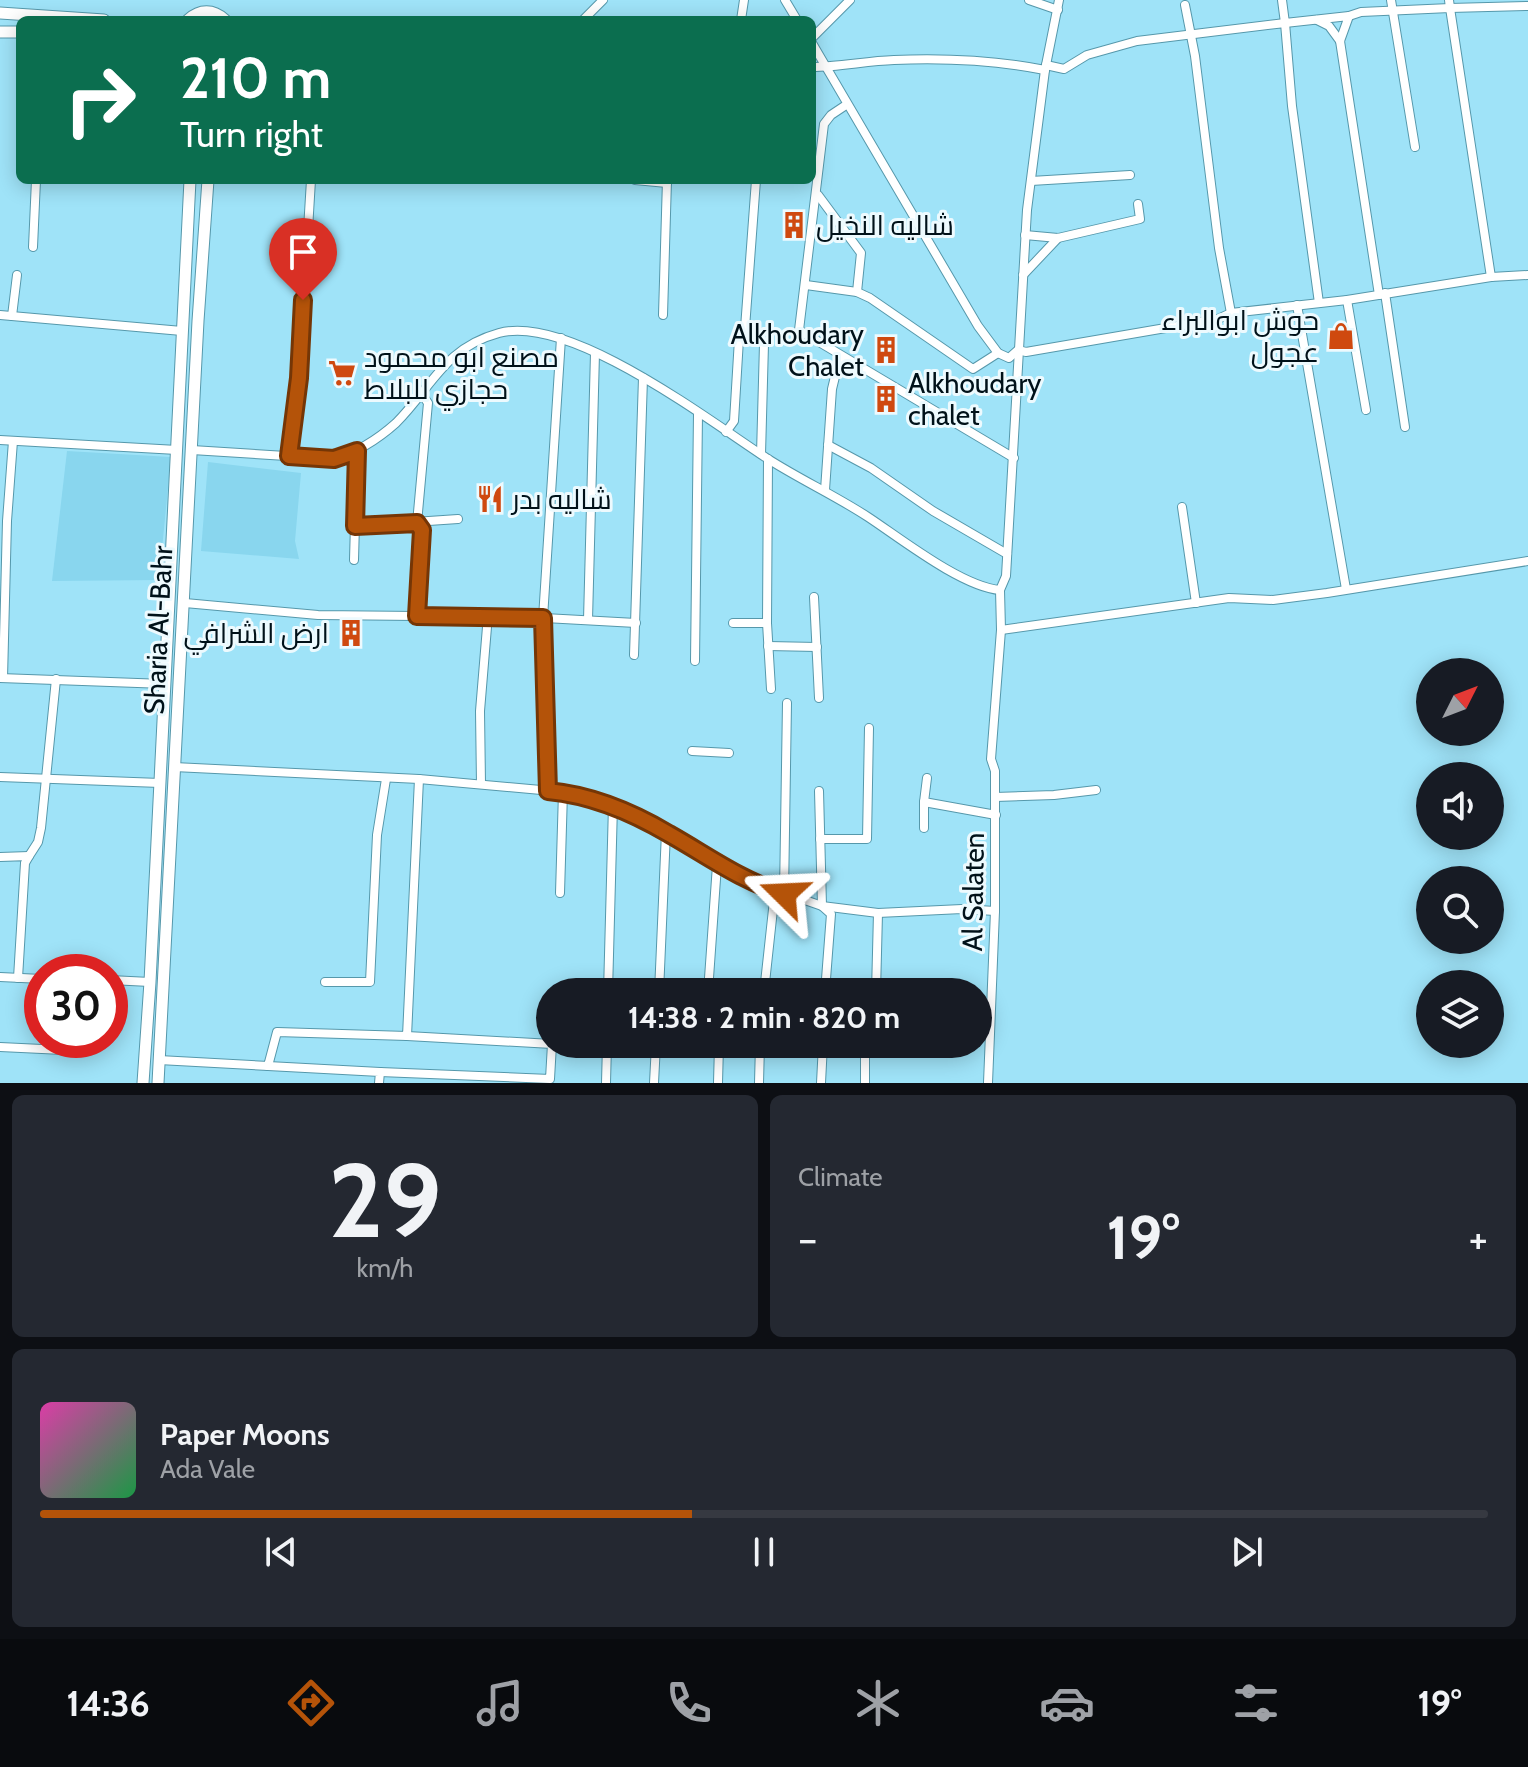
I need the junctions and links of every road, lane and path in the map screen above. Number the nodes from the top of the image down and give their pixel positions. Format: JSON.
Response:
{"nodes":[{"id":1,"x":603,"y":0,"type":"edge"},
{"id":2,"x":850,"y":0,"type":"edge"},
{"id":3,"x":1029,"y":0,"type":"edge"},
{"id":4,"x":1059,"y":0,"type":"edge"},
{"id":5,"x":1282,"y":0,"type":"edge"},
{"id":6,"x":1360,"y":0,"type":"edge"},
{"id":7,"x":1391,"y":0,"type":"edge"},
{"id":8,"x":1449,"y":4,"type":"edge"},
{"id":9,"x":1185,"y":5,"type":"dead end"},
{"id":10,"x":1528,"y":6,"type":"edge"},
{"id":11,"x":1058,"y":10,"type":"junction"},
{"id":12,"x":1393,"y":11,"type":"junction"},
{"id":13,"x":1361,"y":12,"type":"junction"},
{"id":14,"x":0,"y":13,"type":"edge"},
{"id":15,"x":45,"y":16,"type":"edge"},
{"id":16,"x":193,"y":16,"type":"edge"},
{"id":17,"x":220,"y":16,"type":"edge"},
{"id":18,"x":587,"y":16,"type":"edge"},
{"id":19,"x":1349,"y":16,"type":"junction"},
{"id":20,"x":1316,"y":20,"type":"junction"},
{"id":21,"x":1285,"y":23,"type":"junction"},
{"id":22,"x":816,"y":36,"type":"edge"},
{"id":23,"x":1190,"y":37,"type":"junction"},
{"id":24,"x":1340,"y":41,"type":"junction"},
{"id":25,"x":816,"y":48,"type":"edge"},
{"id":26,"x":816,"y":67,"type":"edge"},
{"id":27,"x":826,"y":67,"type":"junction"},
{"id":28,"x":1045,"y":67,"type":"junction"},
{"id":29,"x":846,"y":105,"type":"junction"},
{"id":30,"x":1415,"y":147,"type":"dead end"},
{"id":31,"x":1130,"y":175,"type":"dead end"},
{"id":32,"x":1031,"y":181,"type":"junction"},
{"id":33,"x":36,"y":184,"type":"edge"},
{"id":34,"x":190,"y":184,"type":"edge"},
{"id":35,"x":208,"y":184,"type":"edge"},
{"id":36,"x":311,"y":184,"type":"edge"},
{"id":37,"x":667,"y":184,"type":"edge"},
{"id":38,"x":756,"y":184,"type":"edge"},
{"id":39,"x":817,"y":194,"type":"junction"},
{"id":40,"x":1138,"y":204,"type":"dead end"},
{"id":41,"x":1025,"y":235,"type":"junction"},
{"id":42,"x":1058,"y":238,"type":"junction"},
{"id":43,"x":33,"y":247,"type":"dead end"},
{"id":44,"x":17,"y":275,"type":"dead end"},
{"id":45,"x":1023,"y":275,"type":"junction"},
{"id":46,"x":1528,"y":275,"type":"edge"},
{"id":47,"x":1491,"y":277,"type":"junction"},
{"id":48,"x":806,"y":285,"type":"junction"},
{"id":49,"x":857,"y":292,"type":"junction"},
{"id":50,"x":1382,"y":294,"type":"junction"},
{"id":51,"x":1347,"y":300,"type":"junction"},
{"id":52,"x":1319,"y":303,"type":"junction"},
{"id":53,"x":1297,"y":305,"type":"junction"},
{"id":54,"x":1231,"y":313,"type":"junction"},
{"id":55,"x":0,"y":315,"type":"edge"},
{"id":56,"x":663,"y":315,"type":"dead end"},
{"id":57,"x":12,"y":316,"type":"junction"},
{"id":58,"x":745,"y":328,"type":"junction"},
{"id":59,"x":182,"y":331,"type":"junction"},
{"id":60,"x":561,"y":338,"type":"junction"},
{"id":61,"x":1018,"y":350,"type":"junction"},
{"id":62,"x":595,"y":353,"type":"junction"},
{"id":63,"x":998,"y":353,"type":"junction"},
{"id":64,"x":840,"y":356,"type":"junction"},
{"id":65,"x":643,"y":378,"type":"junction"},
{"id":66,"x":421,"y":393,"type":"junction"},
{"id":67,"x":1366,"y":410,"type":"dead end"},
{"id":68,"x":698,"y":414,"type":"junction"},
{"id":69,"x":1405,"y":427,"type":"dead end"},
{"id":70,"x":726,"y":432,"type":"junction"},
{"id":71,"x":0,"y":440,"type":"edge"},
{"id":72,"x":13,"y":441,"type":"junction"},
{"id":73,"x":828,"y":445,"type":"junction"},
{"id":74,"x":177,"y":450,"type":"junction"},
{"id":75,"x":192,"y":450,"type":"junction"},
{"id":76,"x":357,"y":451,"type":"junction"},
{"id":77,"x":289,"y":456,"type":"junction"},
{"id":78,"x":765,"y":457,"type":"junction"},
{"id":79,"x":1014,"y":458,"type":"junction"},
{"id":80,"x":825,"y":490,"type":"junction"},
{"id":81,"x":1182,"y":507,"type":"dead end"},
{"id":82,"x":458,"y":519,"type":"dead end"},
{"id":83,"x":4,"y":521,"type":"edge"},
{"id":84,"x":417,"y":523,"type":"junction"},
{"id":85,"x":355,"y":526,"type":"junction"},
{"id":86,"x":172,"y":541,"type":"junction"},
{"id":87,"x":188,"y":541,"type":"junction"},
{"id":88,"x":1007,"y":554,"type":"junction"},
{"id":89,"x":354,"y":560,"type":"dead end"},
{"id":90,"x":1528,"y":561,"type":"edge"},
{"id":91,"x":1346,"y":589,"type":"junction"},
{"id":92,"x":1000,"y":590,"type":"junction"},
{"id":93,"x":2,"y":596,"type":"edge"},
{"id":94,"x":814,"y":597,"type":"dead end"},
{"id":95,"x":185,"y":603,"type":"junction"},
{"id":96,"x":1196,"y":603,"type":"junction"},
{"id":97,"x":488,"y":615,"type":"junction"},
{"id":98,"x":417,"y":616,"type":"junction"},
{"id":99,"x":543,"y":618,"type":"junction"},
{"id":100,"x":588,"y":620,"type":"junction"},
{"id":101,"x":636,"y":623,"type":"junction"},
{"id":102,"x":733,"y":623,"type":"dead end"},
{"id":103,"x":767,"y":623,"type":"junction"},
{"id":104,"x":1001,"y":630,"type":"junction"},
{"id":105,"x":768,"y":646,"type":"junction"},
{"id":106,"x":817,"y":647,"type":"junction"},
{"id":107,"x":634,"y":655,"type":"dead end"},
{"id":108,"x":695,"y":661,"type":"dead end"},
{"id":109,"x":2,"y":678,"type":"edge"},
{"id":110,"x":56,"y":679,"type":"junction"},
{"id":111,"x":165,"y":684,"type":"junction"},
{"id":112,"x":771,"y":689,"type":"dead end"},
{"id":113,"x":819,"y":698,"type":"dead end"},
{"id":114,"x":787,"y":703,"type":"dead end"},
{"id":115,"x":869,"y":728,"type":"dead end"},
{"id":116,"x":692,"y":751,"type":"dead end"},
{"id":117,"x":729,"y":753,"type":"dead end"},
{"id":118,"x":174,"y":767,"type":"junction"},
{"id":119,"x":0,"y":777,"type":"edge"},
{"id":120,"x":927,"y":778,"type":"dead end"},
{"id":121,"x":386,"y":779,"type":"junction"},
{"id":122,"x":419,"y":779,"type":"junction"},
{"id":123,"x":46,"y":781,"type":"junction"},
{"id":124,"x":160,"y":783,"type":"junction"},
{"id":125,"x":481,"y":784,"type":"junction"},
{"id":126,"x":1096,"y":790,"type":"dead end"},
{"id":127,"x":548,"y":791,"type":"junction"},
{"id":128,"x":819,"y":791,"type":"dead end"},
{"id":129,"x":563,"y":792,"type":"junction"},
{"id":130,"x":995,"y":797,"type":"junction"},
{"id":131,"x":924,"y":802,"type":"junction"},
{"id":132,"x":613,"y":805,"type":"junction"},
{"id":133,"x":996,"y":815,"type":"junction"},
{"id":134,"x":924,"y":828,"type":"dead end"},
{"id":135,"x":666,"y":832,"type":"junction"},
{"id":136,"x":820,"y":839,"type":"junction"},
{"id":137,"x":29,"y":856,"type":"junction"},
{"id":138,"x":0,"y":857,"type":"edge"},
{"id":139,"x":717,"y":865,"type":"junction"},
{"id":140,"x":779,"y":892,"type":"junction"},
{"id":141,"x":560,"y":893,"type":"dead end"},
{"id":142,"x":822,"y":906,"type":"junction"},
{"id":143,"x":995,"y":911,"type":"junction"},
{"id":144,"x":878,"y":913,"type":"junction"},
{"id":145,"x":0,"y":977,"type":"edge"},
{"id":146,"x":18,"y":978,"type":"junction"},
{"id":147,"x":24,"y":978,"type":"edge"},
{"id":148,"x":608,"y":978,"type":"edge"},
{"id":149,"x":660,"y":978,"type":"edge"},
{"id":150,"x":709,"y":978,"type":"edge"},
{"id":151,"x":766,"y":978,"type":"edge"},
{"id":152,"x":826,"y":978,"type":"edge"},
{"id":153,"x":876,"y":978,"type":"edge"},
{"id":154,"x":128,"y":981,"type":"edge"},
{"id":155,"x":150,"y":982,"type":"junction"},
{"id":156,"x":325,"y":982,"type":"dead end"},
{"id":157,"x":407,"y":1036,"type":"junction"},
{"id":158,"x":0,"y":1047,"type":"edge"},
{"id":159,"x":24,"y":1048,"type":"edge"},
{"id":160,"x":607,"y":1058,"type":"edge"},
{"id":161,"x":655,"y":1058,"type":"edge"},
{"id":162,"x":719,"y":1058,"type":"edge"},
{"id":163,"x":760,"y":1058,"type":"edge"},
{"id":164,"x":822,"y":1058,"type":"edge"},
{"id":165,"x":865,"y":1058,"type":"edge"},
{"id":166,"x":159,"y":1060,"type":"junction"},
{"id":167,"x":268,"y":1066,"type":"junction"},
{"id":168,"x":380,"y":1072,"type":"junction"},
{"id":169,"x":143,"y":1083,"type":"edge"},
{"id":170,"x":158,"y":1083,"type":"edge"},
{"id":171,"x":379,"y":1083,"type":"edge"},
{"id":172,"x":606,"y":1083,"type":"edge"},
{"id":173,"x":654,"y":1083,"type":"edge"},
{"id":174,"x":718,"y":1083,"type":"edge"},
{"id":175,"x":759,"y":1083,"type":"edge"},
{"id":176,"x":821,"y":1083,"type":"edge"},
{"id":177,"x":865,"y":1083,"type":"edge"},
{"id":178,"x":988,"y":1083,"type":"edge"}],
"edges":[{"from":1,"to":18,"type":"street"},
{"from":2,"to":22,"type":"street"},
{"from":3,"to":11,"type":"street"},
{"from":4,"to":11,"type":"street","name":"Al Salaten"},
{"from":5,"to":21,"type":"street"},
{"from":6,"to":13,"type":"street"},
{"from":7,"to":12,"type":"street"},
{"from":8,"to":10,"type":"street"},
{"from":8,"to":12,"type":"street"},
{"from":8,"to":47,"type":"street"},
{"from":9,"to":23,"type":"street"},
{"from":11,"to":28,"type":"street","name":"Al Salaten"},
{"from":12,"to":13,"type":"street"},
{"from":12,"to":30,"type":"street"},
{"from":13,"to":19,"type":"street"},
{"from":14,"to":15,"type":"main road"},
{"from":16,"to":17,"type":"main road"},
{"from":19,"to":20,"type":"street"},
{"from":19,"to":24,"type":"street"},
{"from":20,"to":21,"type":"street"},
{"from":20,"to":24,"type":"street"},
{"from":21,"to":23,"type":"street"},
{"from":21,"to":52,"type":"street"},
{"from":23,"to":28,"type":"street"},
{"from":23,"to":54,"type":"street"},
{"from":24,"to":50,"type":"street"},
{"from":25,"to":27,"type":"street"},
{"from":26,"to":27,"type":"street"},
{"from":27,"to":28,"type":"street"},
{"from":27,"to":29,"type":"street"},
{"from":28,"to":32,"type":"street","name":"Al Salaten"},
{"from":29,"to":39,"type":"street"},
{"from":29,"to":63,"type":"street"},
{"from":31,"to":32,"type":"street"},
{"from":32,"to":41,"type":"street","name":"Al Salaten"},
{"from":33,"to":43,"type":"street"},
{"from":34,"to":59,"type":"main road","name":"Sharia Al-Bahr"},
{"from":35,"to":75,"type":"main road","name":"Sharia Al-Bahr"},
{"from":36,"to":77,"type":"street"},
{"from":37,"to":56,"type":"street"},
{"from":38,"to":58,"type":"street"},
{"from":39,"to":48,"type":"street"},
{"from":39,"to":49,"type":"street"},
{"from":40,"to":42,"type":"street"},
{"from":41,"to":42,"type":"street"},
{"from":41,"to":45,"type":"street","name":"Al Salaten"},
{"from":42,"to":45,"type":"street"},
{"from":44,"to":57,"type":"street"},
{"from":45,"to":61,"type":"street","name":"Al Salaten"},
{"from":46,"to":47,"type":"street"},
{"from":47,"to":50,"type":"street"},
{"from":48,"to":49,"type":"street"},
{"from":48,"to":64,"type":"street"},
{"from":49,"to":63,"type":"street"},
{"from":50,"to":51,"type":"street"},
{"from":50,"to":69,"type":"street"},
{"from":51,"to":52,"type":"street"},
{"from":51,"to":67,"type":"street"},
{"from":52,"to":53,"type":"street"},
{"from":53,"to":54,"type":"street"},
{"from":53,"to":91,"type":"street"},
{"from":54,"to":61,"type":"street"},
{"from":55,"to":57,"type":"street"},
{"from":57,"to":59,"type":"street"},
{"from":58,"to":70,"type":"street"},
{"from":58,"to":78,"type":"street"},
{"from":59,"to":74,"type":"main road","name":"Sharia Al-Bahr"},
{"from":60,"to":62,"type":"street"},
{"from":60,"to":66,"type":"street"},
{"from":60,"to":99,"type":"street"},
{"from":61,"to":63,"type":"street"},
{"from":61,"to":79,"type":"street","name":"Al Salaten"},
{"from":62,"to":65,"type":"street"},
{"from":62,"to":100,"type":"street"},
{"from":64,"to":73,"type":"street"},
{"from":64,"to":79,"type":"street"},
{"from":65,"to":68,"type":"street"},
{"from":65,"to":101,"type":"street"},
{"from":66,"to":76,"type":"street"},
{"from":66,"to":84,"type":"street"},
{"from":68,"to":70,"type":"street"},
{"from":68,"to":108,"type":"street"},
{"from":70,"to":78,"type":"street"},
{"from":71,"to":72,"type":"street"},
{"from":72,"to":74,"type":"street"},
{"from":72,"to":83,"type":"street"},
{"from":73,"to":80,"type":"street"},
{"from":73,"to":88,"type":"street"},
{"from":74,"to":86,"type":"main road","name":"Sharia Al-Bahr"},
{"from":75,"to":77,"type":"street"},
{"from":75,"to":87,"type":"main road","name":"Sharia Al-Bahr"},
{"from":76,"to":77,"type":"street"},
{"from":76,"to":85,"type":"street"},
{"from":78,"to":80,"type":"street"},
{"from":78,"to":103,"type":"street"},
{"from":79,"to":88,"type":"street","name":"Al Salaten"},
{"from":80,"to":92,"type":"street"},
{"from":81,"to":96,"type":"street"},
{"from":82,"to":84,"type":"street"},
{"from":83,"to":93,"type":"street"},
{"from":84,"to":85,"type":"street"},
{"from":84,"to":98,"type":"street"},
{"from":85,"to":89,"type":"street"},
{"from":86,"to":87,"type":"main road"},
{"from":86,"to":111,"type":"main road","name":"Sharia Al-Bahr"},
{"from":87,"to":95,"type":"main road","name":"Sharia Al-Bahr"},
{"from":88,"to":92,"type":"street","name":"Al Salaten"},
{"from":90,"to":91,"type":"street"},
{"from":91,"to":96,"type":"street"},
{"from":92,"to":104,"type":"street","name":"Al Salaten"},
{"from":93,"to":109,"type":"street"},
{"from":94,"to":106,"type":"street"},
{"from":95,"to":98,"type":"street"},
{"from":95,"to":118,"type":"main road","name":"Sharia Al-Bahr"},
{"from":96,"to":104,"type":"street"},
{"from":97,"to":98,"type":"street"},
{"from":97,"to":99,"type":"street"},
{"from":97,"to":125,"type":"street"},
{"from":99,"to":100,"type":"street"},
{"from":99,"to":127,"type":"street"},
{"from":100,"to":101,"type":"street"},
{"from":101,"to":107,"type":"street"},
{"from":102,"to":103,"type":"street"},
{"from":103,"to":105,"type":"street"},
{"from":104,"to":130,"type":"street","name":"Al Salaten"},
{"from":105,"to":106,"type":"street"},
{"from":105,"to":112,"type":"street"},
{"from":106,"to":113,"type":"street"},
{"from":109,"to":110,"type":"street"},
{"from":110,"to":111,"type":"street"},
{"from":110,"to":123,"type":"street"},
{"from":111,"to":124,"type":"main road","name":"Sharia Al-Bahr"},
{"from":114,"to":140,"type":"street"},
{"from":115,"to":136,"type":"street"},
{"from":116,"to":117,"type":"street"},
{"from":118,"to":121,"type":"street"},
{"from":118,"to":166,"type":"main road","name":"Sharia Al-Bahr"},
{"from":119,"to":123,"type":"street"},
{"from":120,"to":131,"type":"street"},
{"from":121,"to":122,"type":"street"},
{"from":121,"to":156,"type":"street"},
{"from":122,"to":125,"type":"street"},
{"from":122,"to":157,"type":"street"},
{"from":123,"to":124,"type":"street"},
{"from":123,"to":137,"type":"street"},
{"from":124,"to":155,"type":"main road","name":"Sharia Al-Bahr"},
{"from":125,"to":127,"type":"street"},
{"from":126,"to":130,"type":"street"},
{"from":127,"to":129,"type":"street"},
{"from":128,"to":136,"type":"street"},
{"from":129,"to":132,"type":"street"},
{"from":129,"to":141,"type":"street"},
{"from":130,"to":133,"type":"street","name":"Al Salaten"},
{"from":131,"to":133,"type":"street"},
{"from":131,"to":134,"type":"street"},
{"from":132,"to":135,"type":"street"},
{"from":132,"to":148,"type":"street"},
{"from":133,"to":143,"type":"street","name":"Al Salaten"},
{"from":135,"to":139,"type":"street"},
{"from":135,"to":149,"type":"street"},
{"from":136,"to":142,"type":"street"},
{"from":137,"to":138,"type":"street"},
{"from":137,"to":146,"type":"street"},
{"from":139,"to":140,"type":"street"},
{"from":139,"to":150,"type":"street"},
{"from":140,"to":142,"type":"street"},
{"from":140,"to":151,"type":"street"},
{"from":142,"to":144,"type":"street"},
{"from":142,"to":152,"type":"street"},
{"from":143,"to":144,"type":"street"},
{"from":143,"to":178,"type":"street","name":"Al Salaten"},
{"from":144,"to":153,"type":"street"},
{"from":145,"to":146,"type":"street"},
{"from":146,"to":147,"type":"street"},
{"from":154,"to":155,"type":"street"},
{"from":155,"to":169,"type":"main road","name":"Sharia Al-Bahr"},
{"from":157,"to":167,"type":"street"},
{"from":157,"to":168,"type":"street"},
{"from":158,"to":159,"type":"street"},
{"from":160,"to":172,"type":"street"},
{"from":161,"to":173,"type":"street"},
{"from":162,"to":174,"type":"street"},
{"from":163,"to":175,"type":"street"},
{"from":164,"to":176,"type":"street"},
{"from":165,"to":177,"type":"street"},
{"from":166,"to":167,"type":"street"},
{"from":166,"to":170,"type":"main road","name":"Sharia Al-Bahr"},
{"from":167,"to":168,"type":"street"},
{"from":168,"to":171,"type":"street"}]}
